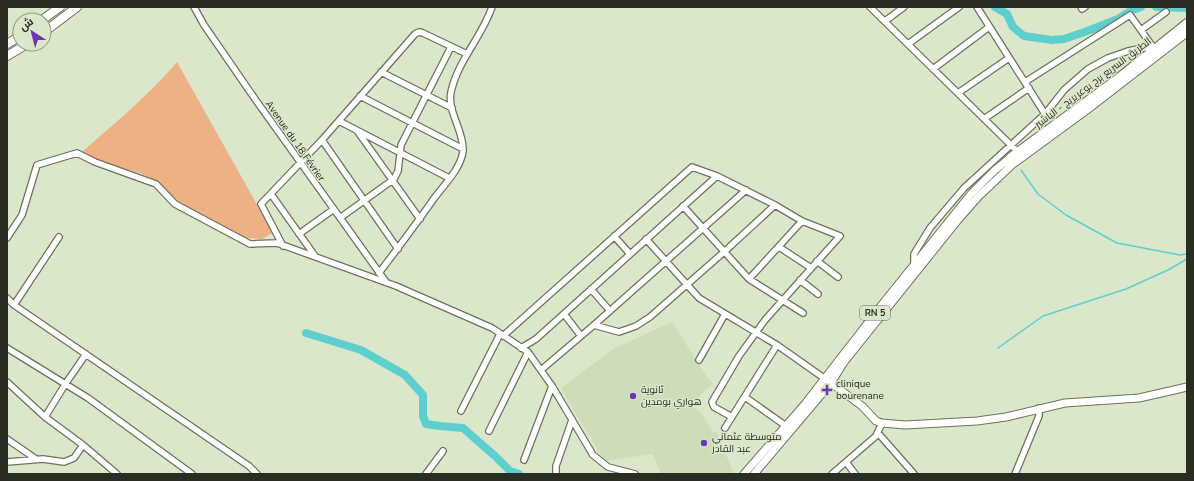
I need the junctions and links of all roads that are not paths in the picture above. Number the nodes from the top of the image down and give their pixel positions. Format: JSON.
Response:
{"nodes":[{"id":1,"x":77,"y":7,"type":"edge"},
{"id":2,"x":194,"y":7,"type":"edge"},
{"id":3,"x":492,"y":7,"type":"edge"},
{"id":4,"x":870,"y":7,"type":"edge"},
{"id":5,"x":904,"y":7,"type":"edge"},
{"id":6,"x":959,"y":7,"type":"edge"},
{"id":7,"x":977,"y":7,"type":"edge"},
{"id":8,"x":1166,"y":12,"type":"dead end"},
{"id":9,"x":885,"y":21,"type":"junction"},
{"id":10,"x":1187,"y":23,"type":"edge"},
{"id":11,"x":52,"y":26,"type":"edge"},
{"id":12,"x":989,"y":27,"type":"junction"},
{"id":13,"x":1141,"y":30,"type":"junction"},
{"id":14,"x":1187,"y":32,"type":"edge"},
{"id":15,"x":908,"y":44,"type":"junction"},
{"id":16,"x":451,"y":47,"type":"junction"},
{"id":17,"x":1155,"y":47,"type":"junction"},
{"id":18,"x":466,"y":54,"type":"junction"},
{"id":19,"x":1009,"y":58,"type":"junction"},
{"id":20,"x":933,"y":69,"type":"junction"},
{"id":21,"x":381,"y":72,"type":"junction"},
{"id":22,"x":1025,"y":82,"type":"junction"},
{"id":23,"x":1029,"y":88,"type":"junction"},
{"id":24,"x":958,"y":93,"type":"junction"},
{"id":25,"x":426,"y":95,"type":"junction"},
{"id":26,"x":360,"y":96,"type":"junction"},
{"id":27,"x":452,"y":108,"type":"junction"},
{"id":28,"x":1045,"y":114,"type":"junction"},
{"id":29,"x":984,"y":119,"type":"junction"},
{"id":30,"x":339,"y":121,"type":"junction"},
{"id":31,"x":412,"y":123,"type":"junction"},
{"id":32,"x":357,"y":130,"type":"junction"},
{"id":33,"x":322,"y":140,"type":"junction"},
{"id":34,"x":1011,"y":145,"type":"junction"},
{"id":35,"x":463,"y":149,"type":"junction"},
{"id":36,"x":1018,"y":152,"type":"junction"},
{"id":37,"x":400,"y":153,"type":"junction"},
{"id":38,"x":1013,"y":160,"type":"junction"},
{"id":39,"x":300,"y":164,"type":"junction"},
{"id":40,"x":717,"y":176,"type":"junction"},
{"id":41,"x":449,"y":178,"type":"junction"},
{"id":42,"x":392,"y":181,"type":"junction"},
{"id":43,"x":746,"y":190,"type":"junction"},
{"id":44,"x":271,"y":194,"type":"junction"},
{"id":45,"x":365,"y":201,"type":"junction"},
{"id":46,"x":774,"y":205,"type":"junction"},
{"id":47,"x":683,"y":206,"type":"junction"},
{"id":48,"x":334,"y":209,"type":"junction"},
{"id":49,"x":340,"y":218,"type":"junction"},
{"id":50,"x":420,"y":219,"type":"junction"},
{"id":51,"x":802,"y":221,"type":"junction"},
{"id":52,"x":703,"y":228,"type":"junction"},
{"id":53,"x":299,"y":234,"type":"junction"},
{"id":54,"x":614,"y":236,"type":"junction"},
{"id":55,"x":59,"y":237,"type":"dead end"},
{"id":56,"x":7,"y":238,"type":"edge"},
{"id":57,"x":646,"y":239,"type":"junction"},
{"id":58,"x":283,"y":246,"type":"junction"},
{"id":59,"x":778,"y":247,"type":"junction"},
{"id":60,"x":398,"y":249,"type":"junction"},
{"id":61,"x":724,"y":252,"type":"junction"},
{"id":62,"x":630,"y":254,"type":"junction"},
{"id":63,"x":315,"y":257,"type":"junction"},
{"id":64,"x":666,"y":261,"type":"junction"},
{"id":65,"x":817,"y":261,"type":"junction"},
{"id":66,"x":914,"y":265,"type":"junction"},
{"id":67,"x":811,"y":268,"type":"junction"},
{"id":68,"x":379,"y":273,"type":"junction"},
{"id":69,"x":838,"y":277,"type":"dead end"},
{"id":70,"x":749,"y":279,"type":"junction"},
{"id":71,"x":800,"y":280,"type":"junction"},
{"id":72,"x":386,"y":282,"type":"junction"},
{"id":73,"x":687,"y":285,"type":"junction"},
{"id":74,"x":591,"y":289,"type":"junction"},
{"id":75,"x":818,"y":294,"type":"dead end"},
{"id":76,"x":7,"y":298,"type":"edge"},
{"id":77,"x":783,"y":299,"type":"junction"},
{"id":78,"x":14,"y":305,"type":"junction"},
{"id":79,"x":610,"y":311,"type":"junction"},
{"id":80,"x":803,"y":313,"type":"dead end"},
{"id":81,"x":564,"y":314,"type":"junction"},
{"id":82,"x":725,"y":314,"type":"junction"},
{"id":83,"x":594,"y":325,"type":"junction"},
{"id":84,"x":756,"y":333,"type":"junction"},
{"id":85,"x":501,"y":335,"type":"junction"},
{"id":86,"x":581,"y":336,"type":"junction"},
{"id":87,"x":777,"y":345,"type":"junction"},
{"id":88,"x":7,"y":348,"type":"edge"},
{"id":89,"x":521,"y":348,"type":"junction"},
{"id":90,"x":528,"y":352,"type":"junction"},
{"id":91,"x":86,"y":354,"type":"junction"},
{"id":92,"x":699,"y":360,"type":"dead end"},
{"id":93,"x":541,"y":370,"type":"junction"},
{"id":94,"x":824,"y":378,"type":"junction"},
{"id":95,"x":7,"y":382,"type":"edge"},
{"id":96,"x":66,"y":383,"type":"junction"},
{"id":97,"x":831,"y":383,"type":"junction"},
{"id":98,"x":552,"y":386,"type":"junction"},
{"id":99,"x":1187,"y":387,"type":"edge"},
{"id":100,"x":744,"y":397,"type":"junction"},
{"id":101,"x":1039,"y":408,"type":"junction"},
{"id":102,"x":461,"y":411,"type":"dead end"},
{"id":103,"x":45,"y":417,"type":"junction"},
{"id":104,"x":732,"y":418,"type":"junction"},
{"id":105,"x":572,"y":420,"type":"junction"},
{"id":106,"x":882,"y":423,"type":"junction"},
{"id":107,"x":786,"y":426,"type":"junction"},
{"id":108,"x":724,"y":428,"type":"dead end"},
{"id":109,"x":489,"y":431,"type":"dead end"},
{"id":110,"x":878,"y":432,"type":"junction"},
{"id":111,"x":7,"y":438,"type":"edge"},
{"id":112,"x":83,"y":445,"type":"junction"},
{"id":113,"x":443,"y":451,"type":"dead end"},
{"id":114,"x":36,"y":460,"type":"junction"},
{"id":115,"x":524,"y":460,"type":"dead end"},
{"id":116,"x":7,"y":462,"type":"edge"},
{"id":117,"x":846,"y":462,"type":"junction"},
{"id":118,"x":254,"y":473,"type":"edge"},
{"id":119,"x":117,"y":474,"type":"edge"},
{"id":120,"x":192,"y":474,"type":"edge"},
{"id":121,"x":426,"y":474,"type":"edge"},
{"id":122,"x":556,"y":474,"type":"edge"},
{"id":123,"x":635,"y":474,"type":"edge"},
{"id":124,"x":744,"y":474,"type":"edge"},
{"id":125,"x":754,"y":474,"type":"edge"},
{"id":126,"x":832,"y":474,"type":"edge"},
{"id":127,"x":855,"y":474,"type":"edge"},
{"id":128,"x":914,"y":474,"type":"edge"},
{"id":129,"x":1015,"y":474,"type":"edge"}],
"edges":[{"from":1,"to":11,"type":"highway"},
{"from":2,"to":39,"type":"street","name":"Avenue du 18 Février"},
{"from":3,"to":18,"type":"street"},
{"from":4,"to":9,"type":"street"},
{"from":5,"to":9,"type":"street"},
{"from":6,"to":15,"type":"street"},
{"from":7,"to":12,"type":"street"},
{"from":8,"to":13,"type":"street"},
{"from":9,"to":15,"type":"street"},
{"from":10,"to":17,"type":"highway","name":"الطريق السريع برج بوعريريج - الياشير","number":"RN 5"},
{"from":12,"to":19,"type":"street"},
{"from":12,"to":20,"type":"street"},
{"from":13,"to":17,"type":"street"},
{"from":13,"to":22,"type":"street"},
{"from":14,"to":38,"type":"highway","name":"الطريق السريع برج بوعريريج - الياشير","number":"RN 5"},
{"from":15,"to":20,"type":"street"},
{"from":16,"to":18,"type":"street"},
{"from":16,"to":21,"type":"street"},
{"from":16,"to":25,"type":"street"},
{"from":17,"to":28,"type":"street"},
{"from":17,"to":36,"type":"highway","name":"الطريق السريع برج بوعريريج - الياشير","number":"RN 5"},
{"from":18,"to":27,"type":"street"},
{"from":19,"to":22,"type":"street"},
{"from":19,"to":24,"type":"street"},
{"from":20,"to":24,"type":"street"},
{"from":21,"to":25,"type":"street"},
{"from":21,"to":26,"type":"street"},
{"from":22,"to":23,"type":"street"},
{"from":23,"to":28,"type":"street"},
{"from":23,"to":29,"type":"street"},
{"from":24,"to":29,"type":"street"},
{"from":25,"to":27,"type":"street"},
{"from":25,"to":31,"type":"street"},
{"from":26,"to":30,"type":"street"},
{"from":26,"to":31,"type":"street"},
{"from":27,"to":35,"type":"street"},
{"from":28,"to":34,"type":"street"},
{"from":29,"to":34,"type":"street"},
{"from":30,"to":32,"type":"street"},
{"from":30,"to":33,"type":"street"},
{"from":31,"to":35,"type":"street"},
{"from":31,"to":37,"type":"street"},
{"from":32,"to":37,"type":"street"},
{"from":32,"to":42,"type":"street"},
{"from":33,"to":39,"type":"street"},
{"from":33,"to":45,"type":"street"},
{"from":34,"to":36,"type":"street"},
{"from":34,"to":66,"type":"street"},
{"from":35,"to":41,"type":"street"},
{"from":36,"to":38,"type":"highway","name":"الطريق السريع برج بوعريريج - الياشير","number":"RN 5"},
{"from":37,"to":41,"type":"street"},
{"from":37,"to":42,"type":"street"},
{"from":38,"to":66,"type":"main road","number":"RN 5"},
{"from":38,"to":97,"type":"main road","number":"RN 5"},
{"from":39,"to":44,"type":"street"},
{"from":39,"to":48,"type":"street","name":"Avenue du 18 Février"},
{"from":40,"to":43,"type":"street"},
{"from":40,"to":47,"type":"street"},
{"from":40,"to":54,"type":"street"},
{"from":41,"to":50,"type":"street"},
{"from":42,"to":45,"type":"street"},
{"from":42,"to":50,"type":"street"},
{"from":43,"to":46,"type":"street"},
{"from":43,"to":52,"type":"street"},
{"from":44,"to":53,"type":"street"},
{"from":44,"to":58,"type":"street"},
{"from":45,"to":49,"type":"street"},
{"from":45,"to":60,"type":"street"},
{"from":46,"to":51,"type":"street"},
{"from":46,"to":61,"type":"street"},
{"from":47,"to":52,"type":"street"},
{"from":47,"to":57,"type":"street"},
{"from":48,"to":49,"type":"street","name":"Avenue du 18 Février"},
{"from":48,"to":53,"type":"street"},
{"from":49,"to":68,"type":"street","name":"Avenue du 18 Février"},
{"from":50,"to":60,"type":"street"},
{"from":51,"to":59,"type":"street"},
{"from":51,"to":65,"type":"street"},
{"from":52,"to":61,"type":"street"},
{"from":52,"to":64,"type":"street"},
{"from":53,"to":63,"type":"street"},
{"from":54,"to":62,"type":"street"},
{"from":54,"to":85,"type":"street"},
{"from":55,"to":78,"type":"street"},
{"from":56,"to":58,"type":"street"},
{"from":57,"to":62,"type":"street"},
{"from":57,"to":64,"type":"street"},
{"from":58,"to":63,"type":"street"},
{"from":59,"to":67,"type":"street"},
{"from":59,"to":70,"type":"street"},
{"from":60,"to":68,"type":"street"},
{"from":61,"to":70,"type":"street"},
{"from":61,"to":73,"type":"street"},
{"from":62,"to":74,"type":"street"},
{"from":63,"to":72,"type":"street"},
{"from":64,"to":73,"type":"street"},
{"from":64,"to":79,"type":"street"},
{"from":65,"to":67,"type":"street"},
{"from":65,"to":69,"type":"street"},
{"from":66,"to":94,"type":"main road","number":"RN 5"},
{"from":67,"to":71,"type":"street"},
{"from":68,"to":72,"type":"street","name":"Avenue du 18 Février"},
{"from":70,"to":77,"type":"street"},
{"from":71,"to":75,"type":"street"},
{"from":71,"to":77,"type":"street"},
{"from":72,"to":85,"type":"street"},
{"from":73,"to":82,"type":"street"},
{"from":73,"to":83,"type":"street"},
{"from":74,"to":79,"type":"street"},
{"from":74,"to":81,"type":"street"},
{"from":76,"to":78,"type":"street"},
{"from":77,"to":80,"type":"street"},
{"from":77,"to":84,"type":"street"},
{"from":78,"to":91,"type":"street"},
{"from":79,"to":83,"type":"street"},
{"from":81,"to":86,"type":"street"},
{"from":81,"to":89,"type":"street"},
{"from":82,"to":84,"type":"street"},
{"from":82,"to":92,"type":"street"},
{"from":83,"to":86,"type":"street"},
{"from":84,"to":87,"type":"street"},
{"from":84,"to":104,"type":"street"},
{"from":85,"to":89,"type":"street"},
{"from":85,"to":102,"type":"street"},
{"from":86,"to":93,"type":"street"},
{"from":87,"to":94,"type":"street"},
{"from":87,"to":100,"type":"street"},
{"from":88,"to":96,"type":"street"},
{"from":89,"to":90,"type":"street"},
{"from":90,"to":93,"type":"street"},
{"from":90,"to":109,"type":"street"},
{"from":91,"to":96,"type":"street"},
{"from":91,"to":118,"type":"street"},
{"from":93,"to":98,"type":"street"},
{"from":94,"to":97,"type":"street"},
{"from":94,"to":107,"type":"main road","number":"RN 5"},
{"from":95,"to":103,"type":"street"},
{"from":96,"to":103,"type":"street"},
{"from":96,"to":120,"type":"street"},
{"from":97,"to":106,"type":"main road"},
{"from":97,"to":125,"type":"main road","number":"RN 5"},
{"from":98,"to":105,"type":"street"},
{"from":98,"to":115,"type":"street"},
{"from":99,"to":101,"type":"main road"},
{"from":100,"to":104,"type":"street"},
{"from":100,"to":107,"type":"street"},
{"from":101,"to":106,"type":"main road"},
{"from":101,"to":129,"type":"street"},
{"from":103,"to":112,"type":"street"},
{"from":104,"to":108,"type":"street"},
{"from":105,"to":122,"type":"street"},
{"from":105,"to":123,"type":"street"},
{"from":106,"to":110,"type":"street"},
{"from":107,"to":124,"type":"main road","number":"RN 5"},
{"from":110,"to":117,"type":"street"},
{"from":110,"to":128,"type":"street"},
{"from":111,"to":114,"type":"street"},
{"from":112,"to":114,"type":"street"},
{"from":112,"to":119,"type":"street"},
{"from":113,"to":121,"type":"street"},
{"from":114,"to":116,"type":"street"},
{"from":117,"to":126,"type":"street"},
{"from":117,"to":127,"type":"street"}]}
